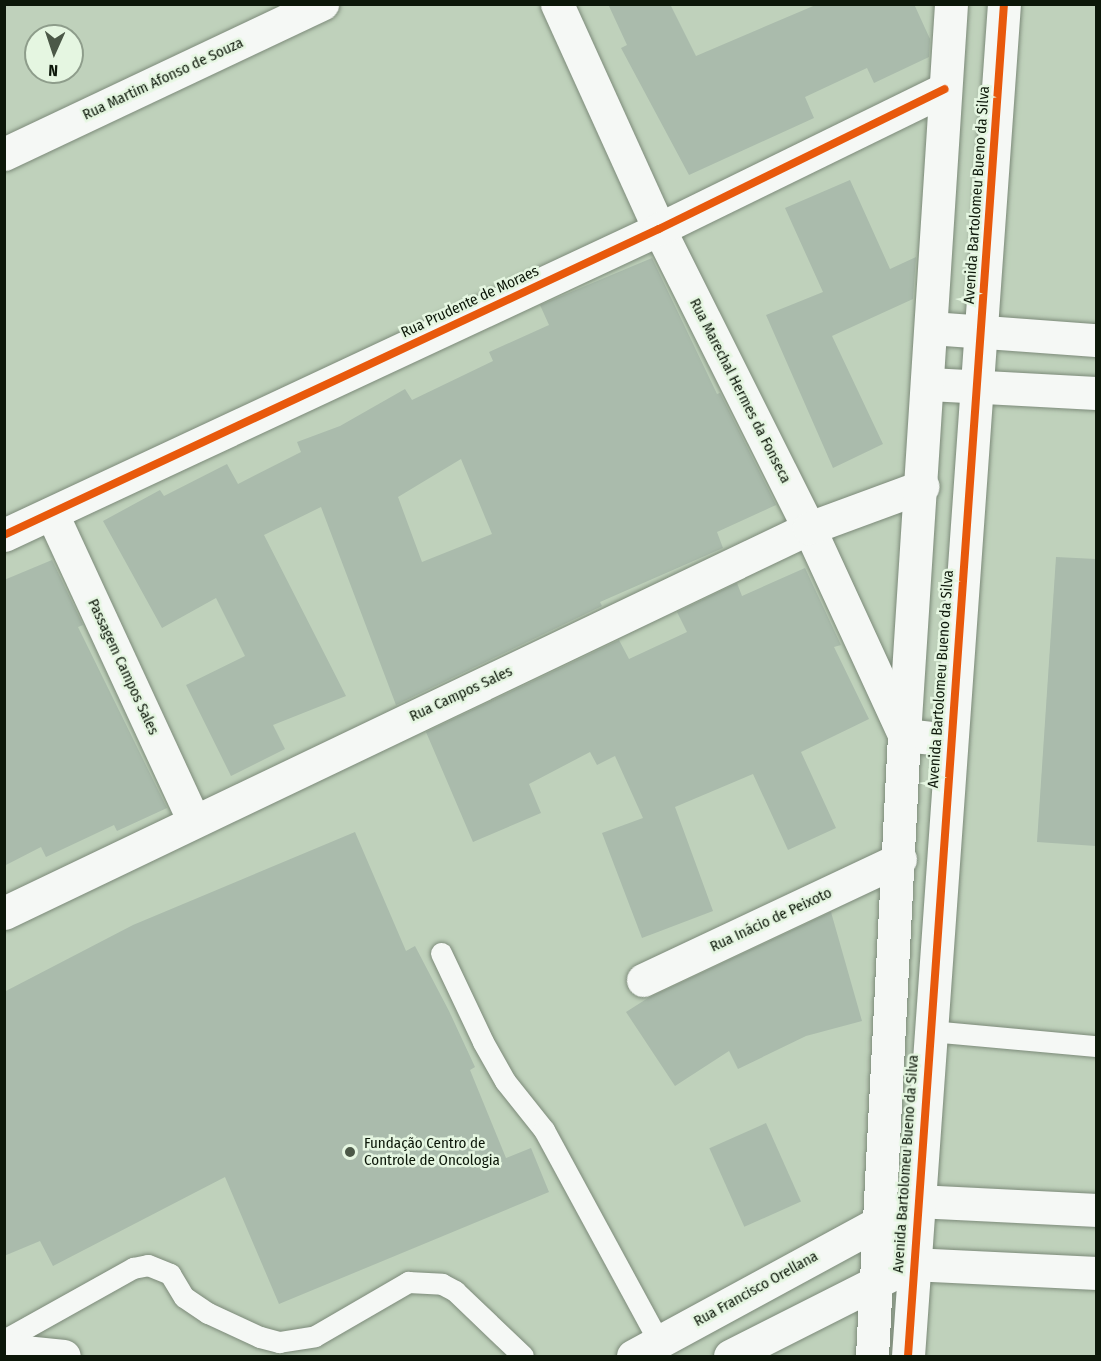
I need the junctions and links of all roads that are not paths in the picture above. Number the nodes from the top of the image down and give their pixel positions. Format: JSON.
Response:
{"nodes":[{"id":1,"x":322,"y":4,"type":"edge"},
{"id":2,"x":557,"y":4,"type":"edge"},
{"id":3,"x":951,"y":4,"type":"edge"},
{"id":4,"x":1004,"y":4,"type":"edge"},
{"id":5,"x":945,"y":88,"type":"junction"},
{"id":6,"x":4,"y":154,"type":"edge"},
{"id":7,"x":659,"y":229,"type":"junction"},
{"id":8,"x":932,"y":328,"type":"junction"},
{"id":9,"x":981,"y":330,"type":"junction"},
{"id":10,"x":1096,"y":340,"type":"edge"},
{"id":11,"x":928,"y":384,"type":"junction"},
{"id":12,"x":976,"y":387,"type":"junction"},
{"id":13,"x":1096,"y":393,"type":"edge"},
{"id":14,"x":922,"y":486,"type":"junction"},
{"id":15,"x":52,"y":513,"type":"junction"},
{"id":16,"x":809,"y":528,"type":"junction"},
{"id":17,"x":4,"y":535,"type":"edge"},
{"id":18,"x":904,"y":735,"type":"junction"},
{"id":19,"x":950,"y":740,"type":"junction"},
{"id":20,"x":194,"y":821,"type":"junction"},
{"id":21,"x":900,"y":859,"type":"junction"},
{"id":22,"x":4,"y":913,"type":"edge"},
{"id":23,"x":441,"y":953,"type":"dead end"},
{"id":24,"x":643,"y":980,"type":"dead end"},
{"id":25,"x":930,"y":1031,"type":"junction"},
{"id":26,"x":1096,"y":1046,"type":"edge"},
{"id":27,"x":918,"y":1201,"type":"junction"},
{"id":28,"x":1096,"y":1210,"type":"edge"},
{"id":29,"x":879,"y":1222,"type":"junction"},
{"id":30,"x":912,"y":1264,"type":"junction"},
{"id":31,"x":1096,"y":1273,"type":"edge"},
{"id":32,"x":876,"y":1282,"type":"junction"},
{"id":33,"x":4,"y":1340,"type":"edge"},
{"id":34,"x":646,"y":1349,"type":"edge"},
{"id":35,"x":4,"y":1350,"type":"edge"},
{"id":36,"x":64,"y":1356,"type":"edge"},
{"id":37,"x":523,"y":1356,"type":"edge"},
{"id":38,"x":730,"y":1356,"type":"edge"},
{"id":39,"x":872,"y":1356,"type":"edge"},
{"id":40,"x":908,"y":1356,"type":"edge"}],
"edges":[{"from":1,"to":6,"type":"street","name":"Rua Martim Afonso de Souza"},
{"from":2,"to":7,"type":"street","name":"Rua Marechal Hermes da Fonseca"},
{"from":3,"to":5,"type":"street","name":"Avenida Bartolomeu Bueno da Silva"},
{"from":4,"to":9,"type":"street","name":"Avenida Bartolomeu Bueno da Silva"},
{"from":5,"to":7,"type":"street","name":"Rua Prudente de Moraes"},
{"from":5,"to":8,"type":"street","name":"Avenida Bartolomeu Bueno da Silva"},
{"from":7,"to":15,"type":"street","name":"Rua Prudente de Moraes"},
{"from":7,"to":16,"type":"street","name":"Rua Marechal Hermes da Fonseca"},
{"from":8,"to":9,"type":"street"},
{"from":8,"to":11,"type":"street","name":"Avenida Bartolomeu Bueno da Silva"},
{"from":9,"to":10,"type":"street"},
{"from":9,"to":12,"type":"street","name":"Avenida Bartolomeu Bueno da Silva"},
{"from":11,"to":12,"type":"street"},
{"from":11,"to":14,"type":"street","name":"Avenida Bartolomeu Bueno da Silva"},
{"from":12,"to":13,"type":"street"},
{"from":12,"to":19,"type":"street","name":"Avenida Bartolomeu Bueno da Silva"},
{"from":14,"to":16,"type":"street","name":"Rua Campos Sales"},
{"from":14,"to":18,"type":"street","name":"Avenida Bartolomeu Bueno da Silva"},
{"from":15,"to":17,"type":"street","name":"Rua Prudente de Moraes"},
{"from":15,"to":20,"type":"street","name":"Passagem Campos Sales"},
{"from":16,"to":18,"type":"street","name":"Rua Marechal Hermes da Fonseca"},
{"from":16,"to":20,"type":"street","name":"Rua Campos Sales"},
{"from":18,"to":19,"type":"street"},
{"from":18,"to":21,"type":"street","name":"Avenida Bartolomeu Bueno da Silva"},
{"from":19,"to":25,"type":"street","name":"Avenida Bartolomeu Bueno da Silva"},
{"from":20,"to":22,"type":"street","name":"Rua Campos Sales"},
{"from":21,"to":24,"type":"street","name":"Rua Inácio de Peixoto"},
{"from":21,"to":29,"type":"street","name":"Avenida Bartolomeu Bueno da Silva"},
{"from":23,"to":34,"type":"lane"},
{"from":25,"to":26,"type":"lane"},
{"from":25,"to":27,"type":"street","name":"Avenida Bartolomeu Bueno da Silva"},
{"from":27,"to":28,"type":"street"},
{"from":27,"to":29,"type":"street","name":"Rua Francisco Orellana"},
{"from":27,"to":30,"type":"street","name":"Avenida Bartolomeu Bueno da Silva"},
{"from":29,"to":32,"type":"street","name":"Avenida Bartolomeu Bueno da Silva"},
{"from":29,"to":34,"type":"street","name":"Rua Francisco Orellana"},
{"from":30,"to":31,"type":"street"},
{"from":30,"to":32,"type":"street"},
{"from":30,"to":40,"type":"street","name":"Avenida Bartolomeu Bueno da Silva"},
{"from":32,"to":38,"type":"street"},
{"from":32,"to":39,"type":"street","name":"Avenida Bartolomeu Bueno da Silva"},
{"from":33,"to":37,"type":"lane"},
{"from":35,"to":36,"type":"street"}]}
